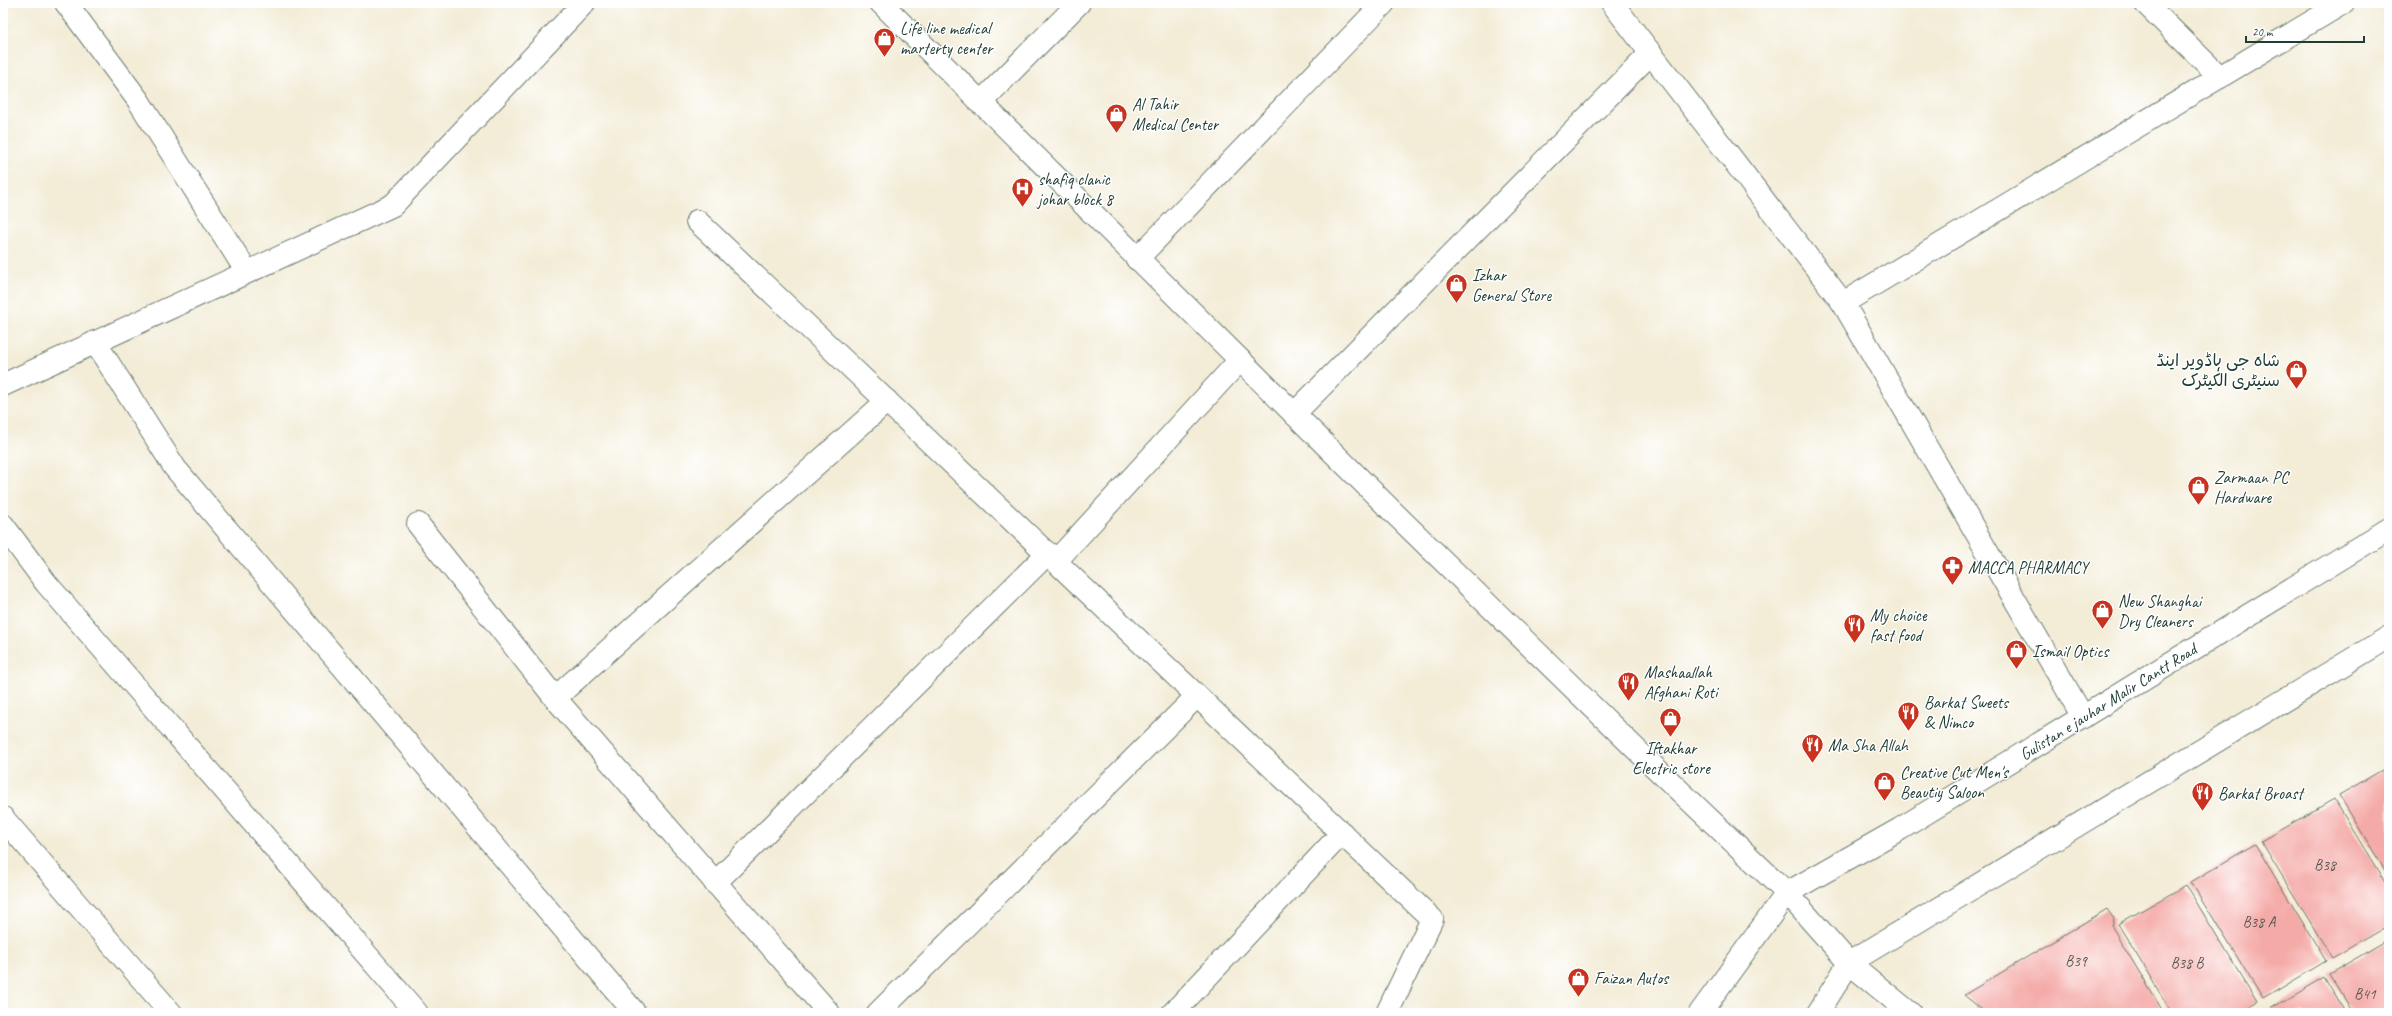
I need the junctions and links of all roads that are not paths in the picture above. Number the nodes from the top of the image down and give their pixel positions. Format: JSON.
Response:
{"nodes":[{"id":1,"x":66,"y":3,"type":"edge"},
{"id":2,"x":584,"y":3,"type":"edge"},
{"id":3,"x":881,"y":3,"type":"edge"},
{"id":4,"x":1079,"y":3,"type":"edge"},
{"id":5,"x":1384,"y":3,"type":"edge"},
{"id":6,"x":1612,"y":3,"type":"edge"},
{"id":7,"x":2145,"y":3,"type":"edge"},
{"id":8,"x":2343,"y":3,"type":"edge"},
{"id":9,"x":1651,"y":53,"type":"junction"},
{"id":10,"x":2220,"y":77,"type":"junction"},
{"id":11,"x":980,"y":102,"type":"junction"},
{"id":12,"x":697,"y":222,"type":"dead end"},
{"id":13,"x":1137,"y":259,"type":"junction"},
{"id":14,"x":247,"y":272,"type":"junction"},
{"id":15,"x":1843,"y":303,"type":"junction"},
{"id":16,"x":95,"y":342,"type":"junction"},
{"id":17,"x":1240,"y":360,"type":"junction"},
{"id":18,"x":3,"y":384,"type":"edge"},
{"id":19,"x":887,"y":401,"type":"junction"},
{"id":20,"x":1294,"y":414,"type":"junction"},
{"id":21,"x":418,"y":524,"type":"dead end"},
{"id":22,"x":3,"y":525,"type":"edge"},
{"id":23,"x":2389,"y":529,"type":"edge"},
{"id":24,"x":1052,"y":557,"type":"junction"},
{"id":25,"x":2389,"y":637,"type":"edge"},
{"id":26,"x":1197,"y":696,"type":"junction"},
{"id":27,"x":555,"y":698,"type":"junction"},
{"id":28,"x":2083,"y":717,"type":"junction"},
{"id":29,"x":5,"y":825,"type":"edge"},
{"id":30,"x":1342,"y":833,"type":"junction"},
{"id":31,"x":715,"y":883,"type":"junction"},
{"id":32,"x":1787,"y":893,"type":"junction"},
{"id":33,"x":1849,"y":963,"type":"junction"},
{"id":34,"x":171,"y":1013,"type":"edge"},
{"id":35,"x":417,"y":1013,"type":"edge"},
{"id":36,"x":635,"y":1013,"type":"edge"},
{"id":37,"x":829,"y":1013,"type":"edge"},
{"id":38,"x":878,"y":1013,"type":"edge"},
{"id":39,"x":1174,"y":1013,"type":"edge"},
{"id":40,"x":1387,"y":1013,"type":"edge"},
{"id":41,"x":1700,"y":1013,"type":"edge"},
{"id":42,"x":1818,"y":1013,"type":"edge"},
{"id":43,"x":1910,"y":1013,"type":"edge"}],
"edges":[{"from":1,"to":14,"type":"street"},
{"from":2,"to":14,"type":"street"},
{"from":3,"to":11,"type":"street"},
{"from":4,"to":11,"type":"street"},
{"from":5,"to":13,"type":"street"},
{"from":6,"to":9,"type":"street"},
{"from":7,"to":10,"type":"street"},
{"from":8,"to":10,"type":"street"},
{"from":9,"to":15,"type":"street"},
{"from":9,"to":20,"type":"street"},
{"from":10,"to":15,"type":"street"},
{"from":11,"to":13,"type":"street"},
{"from":12,"to":19,"type":"street"},
{"from":13,"to":17,"type":"street"},
{"from":14,"to":16,"type":"street"},
{"from":15,"to":28,"type":"street"},
{"from":16,"to":18,"type":"street"},
{"from":16,"to":36,"type":"street"},
{"from":17,"to":20,"type":"street"},
{"from":17,"to":24,"type":"street"},
{"from":19,"to":24,"type":"street"},
{"from":19,"to":27,"type":"street"},
{"from":20,"to":32,"type":"street"},
{"from":21,"to":27,"type":"street"},
{"from":22,"to":35,"type":"street"},
{"from":23,"to":28,"type":"street","name":"Gulistan e jauhar Malir Cantt Road"},
{"from":24,"to":26,"type":"street"},
{"from":24,"to":31,"type":"street"},
{"from":25,"to":33,"type":"street"},
{"from":26,"to":30,"type":"street"},
{"from":26,"to":38,"type":"street"},
{"from":27,"to":31,"type":"street"},
{"from":28,"to":32,"type":"street","name":"Gulistan e jauhar Malir Cantt Road"},
{"from":29,"to":34,"type":"street"},
{"from":30,"to":39,"type":"street"},
{"from":30,"to":40,"type":"street"},
{"from":31,"to":37,"type":"street"},
{"from":32,"to":33,"type":"street"},
{"from":32,"to":41,"type":"street","name":"Gulistan e jauhar Malir Cantt Road"},
{"from":33,"to":42,"type":"street"},
{"from":33,"to":43,"type":"street"}]}
